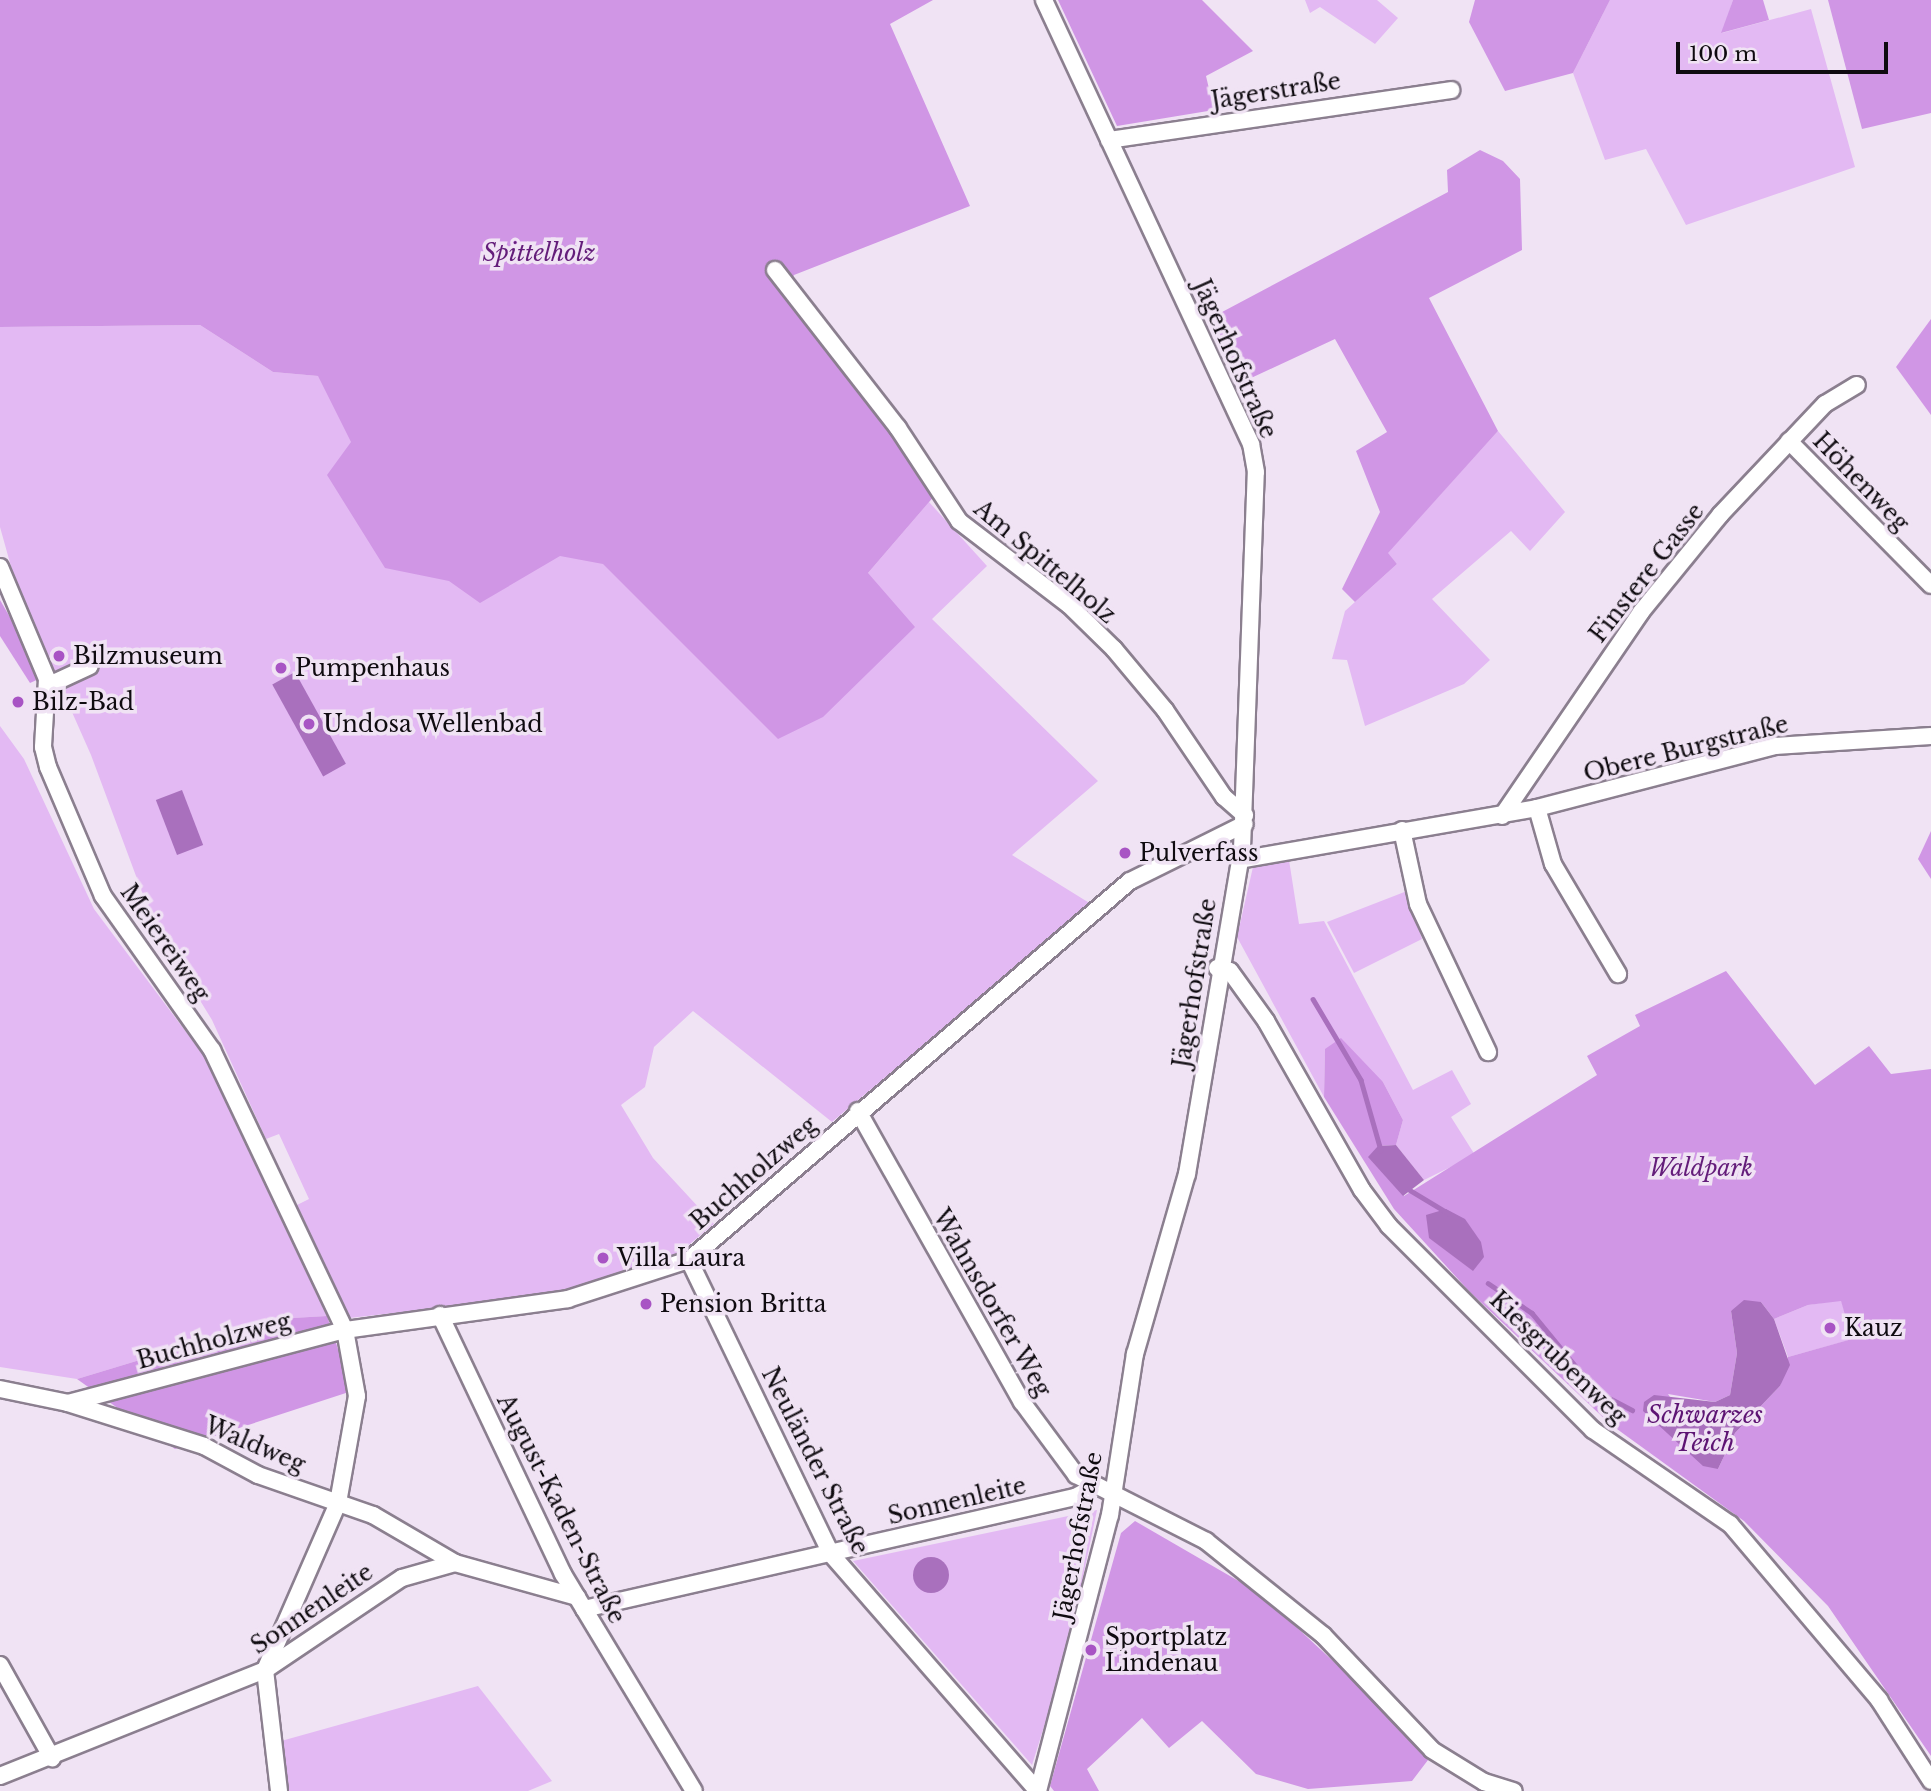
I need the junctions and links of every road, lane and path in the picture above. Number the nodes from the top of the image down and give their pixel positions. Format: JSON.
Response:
{"nodes":[{"id":1,"x":1044,"y":0,"type":"edge"},
{"id":2,"x":1451,"y":90,"type":"dead end"},
{"id":3,"x":1109,"y":140,"type":"junction"},
{"id":4,"x":775,"y":270,"type":"dead end"},
{"id":5,"x":1857,"y":385,"type":"dead end"},
{"id":6,"x":1789,"y":441,"type":"junction"},
{"id":7,"x":0,"y":568,"type":"edge"},
{"id":8,"x":1931,"y":584,"type":"edge"},
{"id":9,"x":90,"y":666,"type":"dead end"},
{"id":10,"x":47,"y":686,"type":"junction"},
{"id":11,"x":1931,"y":736,"type":"edge"},
{"id":12,"x":1537,"y":808,"type":"junction"},
{"id":13,"x":1502,"y":816,"type":"junction"},
{"id":14,"x":1245,"y":819,"type":"junction"},
{"id":15,"x":1402,"y":830,"type":"junction"},
{"id":16,"x":1239,"y":860,"type":"junction"},
{"id":17,"x":1217,"y":968,"type":"junction"},
{"id":18,"x":1618,"y":974,"type":"dead end"},
{"id":19,"x":1488,"y":1052,"type":"dead end"},
{"id":20,"x":858,"y":1111,"type":"junction"},
{"id":21,"x":689,"y":1260,"type":"junction"},
{"id":22,"x":440,"y":1315,"type":"junction"},
{"id":23,"x":345,"y":1331,"type":"junction"},
{"id":24,"x":0,"y":1389,"type":"edge"},
{"id":25,"x":68,"y":1403,"type":"junction"},
{"id":26,"x":1092,"y":1488,"type":"junction"},
{"id":27,"x":1111,"y":1496,"type":"junction"},
{"id":28,"x":338,"y":1503,"type":"junction"},
{"id":29,"x":831,"y":1554,"type":"junction"},
{"id":30,"x":454,"y":1563,"type":"junction"},
{"id":31,"x":580,"y":1603,"type":"junction"},
{"id":32,"x":0,"y":1665,"type":"edge"},
{"id":33,"x":265,"y":1670,"type":"junction"},
{"id":34,"x":52,"y":1758,"type":"junction"},
{"id":35,"x":0,"y":1776,"type":"edge"},
{"id":36,"x":1931,"y":1781,"type":"edge"},
{"id":37,"x":279,"y":1791,"type":"edge"},
{"id":38,"x":694,"y":1791,"type":"edge"},
{"id":39,"x":1038,"y":1791,"type":"edge"},
{"id":40,"x":1514,"y":1791,"type":"edge"}],
"edges":[{"from":1,"to":3,"type":"street","name":"Jägerhofstraße"},
{"from":2,"to":3,"type":"street","name":"Jägerstraße"},
{"from":3,"to":14,"type":"street","name":"Jägerhofstraße"},
{"from":4,"to":14,"type":"street","name":"Am Spittelholz"},
{"from":5,"to":6,"type":"street","name":"Finstere Gasse"},
{"from":6,"to":8,"type":"street","name":"Höhenweg"},
{"from":6,"to":13,"type":"street","name":"Finstere Gasse"},
{"from":7,"to":10,"type":"street","name":"Meiereiweg"},
{"from":9,"to":10,"type":"street"},
{"from":10,"to":23,"type":"street","name":"Meiereiweg"},
{"from":11,"to":12,"type":"street","name":"Obere Burgstraße"},
{"from":12,"to":13,"type":"street","name":"Obere Burgstraße"},
{"from":12,"to":18,"type":"street"},
{"from":13,"to":15,"type":"street","name":"Obere Burgstraße"},
{"from":14,"to":16,"type":"street","name":"Jägerhofstraße"},
{"from":14,"to":20,"type":"street","name":"Buchholzweg"},
{"from":15,"to":16,"type":"street","name":"Obere Burgstraße"},
{"from":15,"to":19,"type":"street"},
{"from":16,"to":17,"type":"street","name":"Jägerhofstraße"},
{"from":17,"to":27,"type":"street","name":"Jägerhofstraße"},
{"from":17,"to":36,"type":"street","name":"Kiesgrubenweg"},
{"from":20,"to":21,"type":"street","name":"Buchholzweg"},
{"from":20,"to":26,"type":"street","name":"Wahnsdorfer Weg"},
{"from":21,"to":22,"type":"street","name":"Buchholzweg"},
{"from":21,"to":29,"type":"street","name":"Neuländer Straße"},
{"from":22,"to":23,"type":"street","name":"Buchholzweg"},
{"from":22,"to":31,"type":"street","name":"August-Kaden-Straße"},
{"from":23,"to":25,"type":"street","name":"Buchholzweg"},
{"from":23,"to":28,"type":"street","name":"Meiereiweg"},
{"from":24,"to":25,"type":"street","name":"Buchholzweg"},
{"from":25,"to":28,"type":"street","name":"Waldweg"},
{"from":26,"to":27,"type":"street","name":"Wahnsdorfer Weg"},
{"from":26,"to":29,"type":"street","name":"Sonnenleite"},
{"from":27,"to":39,"type":"street","name":"Jägerhofstraße"},
{"from":27,"to":40,"type":"street"},
{"from":28,"to":30,"type":"street","name":"Waldweg"},
{"from":28,"to":33,"type":"street","name":"Meiereiweg"},
{"from":29,"to":31,"type":"street","name":"Sonnenleite"},
{"from":29,"to":39,"type":"street","name":"Neuländer Straße"},
{"from":30,"to":31,"type":"street","name":"Sonnenleite"},
{"from":30,"to":33,"type":"street","name":"Sonnenleite"},
{"from":31,"to":38,"type":"street","name":"August-Kaden-Straße"},
{"from":32,"to":34,"type":"street"},
{"from":33,"to":34,"type":"street","name":"Sonnenleite"},
{"from":33,"to":37,"type":"street"},
{"from":34,"to":35,"type":"street","name":"Sonnenleite"}]}
